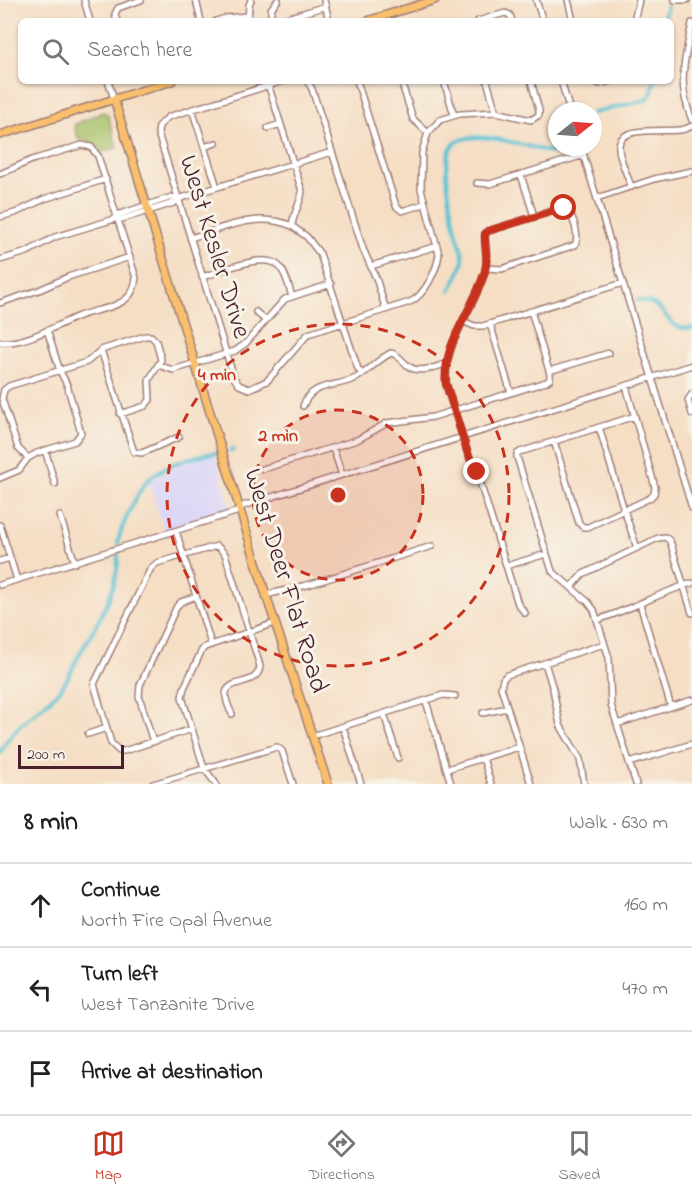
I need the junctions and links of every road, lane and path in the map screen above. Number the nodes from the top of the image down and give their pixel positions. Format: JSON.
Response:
{"nodes":[{"id":1,"x":84,"y":0,"type":"edge"},
{"id":2,"x":141,"y":0,"type":"edge"},
{"id":3,"x":196,"y":0,"type":"edge"},
{"id":4,"x":251,"y":0,"type":"edge"},
{"id":5,"x":278,"y":0,"type":"edge"},
{"id":6,"x":435,"y":0,"type":"edge"},
{"id":7,"x":536,"y":0,"type":"edge"},
{"id":8,"x":568,"y":0,"type":"edge"},
{"id":9,"x":639,"y":0,"type":"edge"},
{"id":10,"x":675,"y":0,"type":"edge"},
{"id":11,"x":687,"y":0,"type":"edge"},
{"id":12,"x":325,"y":3,"type":"edge"},
{"id":13,"x":89,"y":18,"type":"edge"},
{"id":14,"x":117,"y":18,"type":"edge"},
{"id":15,"x":200,"y":18,"type":"edge"},
{"id":16,"x":226,"y":18,"type":"edge"},
{"id":17,"x":248,"y":18,"type":"edge"},
{"id":18,"x":271,"y":18,"type":"edge"},
{"id":19,"x":286,"y":18,"type":"edge"},
{"id":20,"x":328,"y":18,"type":"edge"},
{"id":21,"x":377,"y":18,"type":"edge"},
{"id":22,"x":488,"y":18,"type":"edge"},
{"id":23,"x":510,"y":18,"type":"edge"},
{"id":24,"x":542,"y":18,"type":"edge"},
{"id":25,"x":572,"y":18,"type":"edge"},
{"id":26,"x":635,"y":18,"type":"edge"},
{"id":27,"x":692,"y":23,"type":"edge"},
{"id":28,"x":109,"y":84,"type":"edge"},
{"id":29,"x":162,"y":84,"type":"edge"},
{"id":30,"x":265,"y":84,"type":"edge"},
{"id":31,"x":268,"y":84,"type":"edge"},
{"id":32,"x":309,"y":84,"type":"edge"},
{"id":33,"x":358,"y":84,"type":"edge"},
{"id":34,"x":402,"y":84,"type":"edge"},
{"id":35,"x":445,"y":84,"type":"edge"},
{"id":36,"x":488,"y":84,"type":"edge"},
{"id":37,"x":532,"y":84,"type":"edge"},
{"id":38,"x":562,"y":84,"type":"edge"},
{"id":39,"x":114,"y":99,"type":"junction"},
{"id":40,"x":567,"y":102,"type":"edge"},
{"id":41,"x":192,"y":109,"type":"junction"},
{"id":42,"x":496,"y":112,"type":"junction"},
{"id":43,"x":454,"y":115,"type":"junction"},
{"id":44,"x":692,"y":120,"type":"edge"},
{"id":45,"x":281,"y":124,"type":"junction"},
{"id":46,"x":692,"y":126,"type":"edge"},
{"id":47,"x":268,"y":128,"type":"dead end"},
{"id":48,"x":428,"y":133,"type":"junction"},
{"id":49,"x":0,"y":135,"type":"edge"},
{"id":50,"x":216,"y":144,"type":"dead end"},
{"id":51,"x":204,"y":147,"type":"junction"},
{"id":52,"x":332,"y":152,"type":"junction"},
{"id":53,"x":581,"y":156,"type":"edge"},
{"id":54,"x":584,"y":156,"type":"edge"},
{"id":55,"x":293,"y":164,"type":"junction"},
{"id":56,"x":692,"y":171,"type":"edge"},
{"id":57,"x":0,"y":174,"type":"edge"},
{"id":58,"x":521,"y":175,"type":"junction"},
{"id":59,"x":106,"y":179,"type":"junction"},
{"id":60,"x":477,"y":183,"type":"dead end"},
{"id":61,"x":631,"y":186,"type":"junction"},
{"id":62,"x":217,"y":187,"type":"junction"},
{"id":63,"x":597,"y":198,"type":"junction"},
{"id":64,"x":178,"y":199,"type":"junction"},
{"id":65,"x":424,"y":204,"type":"junction"},
{"id":66,"x":147,"y":208,"type":"junction"},
{"id":67,"x":534,"y":216,"type":"junction"},
{"id":68,"x":0,"y":217,"type":"edge"},
{"id":69,"x":118,"y":218,"type":"junction"},
{"id":70,"x":292,"y":226,"type":"junction"},
{"id":71,"x":190,"y":238,"type":"junction"},
{"id":72,"x":437,"y":246,"type":"junction"},
{"id":73,"x":130,"y":257,"type":"junction"},
{"id":74,"x":0,"y":260,"type":"edge"},
{"id":75,"x":371,"y":266,"type":"junction"},
{"id":76,"x":486,"y":268,"type":"junction"},
{"id":77,"x":202,"y":277,"type":"junction"},
{"id":78,"x":623,"y":283,"type":"junction"},
{"id":79,"x":331,"y":285,"type":"junction"},
{"id":80,"x":292,"y":297,"type":"junction"},
{"id":81,"x":0,"y":303,"type":"edge"},
{"id":82,"x":386,"y":310,"type":"junction"},
{"id":83,"x":531,"y":311,"type":"junction"},
{"id":84,"x":256,"y":312,"type":"dead end"},
{"id":85,"x":265,"y":320,"type":"junction"},
{"id":86,"x":463,"y":321,"type":"junction"},
{"id":87,"x":343,"y":323,"type":"junction"},
{"id":88,"x":490,"y":324,"type":"junction"},
{"id":89,"x":47,"y":330,"type":"junction"},
{"id":90,"x":0,"y":342,"type":"edge"},
{"id":91,"x":100,"y":350,"type":"junction"},
{"id":92,"x":609,"y":353,"type":"dead end"},
{"id":93,"x":226,"y":354,"type":"junction"},
{"id":94,"x":196,"y":363,"type":"junction"},
{"id":95,"x":446,"y":364,"type":"junction"},
{"id":96,"x":158,"y":365,"type":"junction"},
{"id":97,"x":692,"y":366,"type":"edge"},
{"id":98,"x":60,"y":371,"type":"junction"},
{"id":99,"x":549,"y":371,"type":"junction"},
{"id":100,"x":362,"y":374,"type":"junction"},
{"id":101,"x":652,"y":378,"type":"junction"},
{"id":102,"x":626,"y":386,"type":"junction"},
{"id":103,"x":512,"y":393,"type":"junction"},
{"id":104,"x":691,"y":395,"type":"edge"},
{"id":105,"x":303,"y":406,"type":"dead end"},
{"id":106,"x":454,"y":411,"type":"junction"},
{"id":107,"x":120,"y":414,"type":"junction"},
{"id":108,"x":692,"y":414,"type":"edge"},
{"id":109,"x":635,"y":416,"type":"junction"},
{"id":110,"x":599,"y":427,"type":"junction"},
{"id":111,"x":179,"y":436,"type":"dead end"},
{"id":112,"x":462,"y":437,"type":"junction"},
{"id":113,"x":554,"y":441,"type":"junction"},
{"id":114,"x":333,"y":448,"type":"junction"},
{"id":115,"x":45,"y":450,"type":"junction"},
{"id":116,"x":28,"y":458,"type":"junction"},
{"id":117,"x":263,"y":470,"type":"dead end"},
{"id":118,"x":342,"y":475,"type":"junction"},
{"id":119,"x":0,"y":478,"type":"edge"},
{"id":120,"x":55,"y":484,"type":"dead end"},
{"id":121,"x":689,"y":488,"type":"edge"},
{"id":122,"x":692,"y":508,"type":"edge"},
{"id":123,"x":240,"y":509,"type":"junction"},
{"id":124,"x":624,"y":510,"type":"junction"},
{"id":125,"x":60,"y":516,"type":"dead end"},
{"id":126,"x":0,"y":525,"type":"edge"},
{"id":127,"x":176,"y":531,"type":"junction"},
{"id":128,"x":432,"y":546,"type":"dead end"},
{"id":129,"x":637,"y":548,"type":"junction"},
{"id":130,"x":546,"y":554,"type":"junction"},
{"id":131,"x":183,"y":555,"type":"junction"},
{"id":132,"x":10,"y":558,"type":"junction"},
{"id":133,"x":0,"y":561,"type":"edge"},
{"id":134,"x":75,"y":563,"type":"junction"},
{"id":135,"x":506,"y":566,"type":"junction"},
{"id":136,"x":17,"y":580,"type":"junction"},
{"id":137,"x":692,"y":583,"type":"edge"},
{"id":138,"x":0,"y":585,"type":"edge"},
{"id":139,"x":683,"y":585,"type":"junction"},
{"id":140,"x":571,"y":587,"type":"junction"},
{"id":141,"x":266,"y":595,"type":"junction"},
{"id":142,"x":196,"y":596,"type":"junction"},
{"id":143,"x":640,"y":604,"type":"junction"},
{"id":144,"x":525,"y":613,"type":"dead end"},
{"id":145,"x":692,"y":613,"type":"edge"},
{"id":146,"x":597,"y":620,"type":"junction"},
{"id":147,"x":275,"y":623,"type":"junction"},
{"id":148,"x":249,"y":632,"type":"junction"},
{"id":149,"x":211,"y":644,"type":"junction"},
{"id":150,"x":604,"y":644,"type":"junction"},
{"id":151,"x":545,"y":663,"type":"junction"},
{"id":152,"x":455,"y":696,"type":"dead end"},
{"id":153,"x":692,"y":700,"type":"edge"},
{"id":154,"x":426,"y":701,"type":"junction"},
{"id":155,"x":671,"y":707,"type":"junction"},
{"id":156,"x":507,"y":708,"type":"junction"},
{"id":157,"x":483,"y":713,"type":"dead end"},
{"id":158,"x":232,"y":714,"type":"dead end"},
{"id":159,"x":384,"y":714,"type":"junction"},
{"id":160,"x":617,"y":724,"type":"junction"},
{"id":161,"x":343,"y":727,"type":"junction"},
{"id":162,"x":107,"y":728,"type":"junction"},
{"id":163,"x":192,"y":729,"type":"junction"},
{"id":164,"x":88,"y":734,"type":"dead end"},
{"id":165,"x":312,"y":736,"type":"junction"},
{"id":166,"x":153,"y":742,"type":"junction"},
{"id":167,"x":692,"y":744,"type":"edge"},
{"id":168,"x":519,"y":747,"type":"junction"},
{"id":169,"x":398,"y":758,"type":"dead end"},
{"id":170,"x":483,"y":758,"type":"junction"},
{"id":171,"x":629,"y":763,"type":"junction"},
{"id":172,"x":204,"y":768,"type":"junction"},
{"id":173,"x":447,"y":769,"type":"junction"},
{"id":174,"x":169,"y":782,"type":"edge"},
{"id":175,"x":153,"y":784,"type":"edge"},
{"id":176,"x":216,"y":784,"type":"edge"},
{"id":177,"x":292,"y":784,"type":"edge"},
{"id":178,"x":328,"y":784,"type":"edge"},
{"id":179,"x":361,"y":784,"type":"edge"},
{"id":180,"x":451,"y":784,"type":"edge"},
{"id":181,"x":491,"y":784,"type":"edge"},
{"id":182,"x":531,"y":784,"type":"edge"},
{"id":183,"x":584,"y":784,"type":"edge"},
{"id":184,"x":636,"y":784,"type":"edge"}],
"edges":[{"from":1,"to":13,"type":"street"},
{"from":2,"to":14,"type":"street"},
{"from":3,"to":15,"type":"street"},
{"from":4,"to":17,"type":"street"},
{"from":5,"to":18,"type":"street"},
{"from":6,"to":21,"type":"main road"},
{"from":7,"to":24,"type":"street"},
{"from":8,"to":25,"type":"street"},
{"from":9,"to":26,"type":"street"},
{"from":10,"to":11,"type":"street"},
{"from":12,"to":19,"type":"street"},
{"from":12,"to":20,"type":"street"},
{"from":16,"to":17,"type":"street"},
{"from":22,"to":23,"type":"street"},
{"from":27,"to":44,"type":"street"},
{"from":28,"to":39,"type":"street","name":"West Deer Flat Road"},
{"from":29,"to":39,"type":"main road"},
{"from":30,"to":41,"type":"street"},
{"from":31,"to":45,"type":"street"},
{"from":32,"to":52,"type":"street"},
{"from":33,"to":65,"type":"street"},
{"from":34,"to":48,"type":"street"},
{"from":35,"to":43,"type":"street"},
{"from":36,"to":42,"type":"street"},
{"from":37,"to":42,"type":"street"},
{"from":38,"to":40,"type":"street"},
{"from":39,"to":49,"type":"main road"},
{"from":39,"to":66,"type":"main road","name":"West Deer Flat Road"},
{"from":41,"to":51,"type":"street"},
{"from":41,"to":64,"type":"street","name":"West Kesler Drive"},
{"from":42,"to":43,"type":"street"},
{"from":43,"to":48,"type":"street"},
{"from":45,"to":47,"type":"street"},
{"from":45,"to":55,"type":"street"},
{"from":46,"to":61,"type":"street"},
{"from":48,"to":65,"type":"street"},
{"from":50,"to":51,"type":"street"},
{"from":51,"to":62,"type":"street"},
{"from":52,"to":55,"type":"street"},
{"from":52,"to":75,"type":"street"},
{"from":53,"to":58,"type":"street"},
{"from":54,"to":63,"type":"street"},
{"from":55,"to":62,"type":"street"},
{"from":55,"to":70,"type":"street"},
{"from":56,"to":61,"type":"street"},
{"from":57,"to":59,"type":"street"},
{"from":58,"to":60,"type":"street"},
{"from":58,"to":67,"type":"street"},
{"from":59,"to":68,"type":"street"},
{"from":59,"to":69,"type":"street"},
{"from":61,"to":63,"type":"street"},
{"from":62,"to":64,"type":"street"},
{"from":63,"to":78,"type":"street"},
{"from":64,"to":66,"type":"street"},
{"from":64,"to":71,"type":"street","name":"West Kesler Drive"},
{"from":65,"to":72,"type":"street"},
{"from":66,"to":69,"type":"street"},
{"from":66,"to":94,"type":"main road","name":"West Deer Flat Road"},
{"from":67,"to":76,"type":"street"},
{"from":67,"to":76,"type":"street"},
{"from":69,"to":73,"type":"street"},
{"from":69,"to":74,"type":"street"},
{"from":70,"to":71,"type":"street"},
{"from":70,"to":79,"type":"street"},
{"from":71,"to":77,"type":"street","name":"West Kesler Drive"},
{"from":72,"to":75,"type":"street"},
{"from":72,"to":82,"type":"street"},
{"from":73,"to":81,"type":"street"},
{"from":73,"to":89,"type":"street"},
{"from":75,"to":82,"type":"street"},
{"from":76,"to":86,"type":"street"},
{"from":77,"to":80,"type":"street"},
{"from":77,"to":93,"type":"street","name":"West Kesler Drive"},
{"from":78,"to":83,"type":"street"},
{"from":78,"to":101,"type":"street"},
{"from":79,"to":80,"type":"street"},
{"from":79,"to":87,"type":"street"},
{"from":80,"to":85,"type":"street"},
{"from":82,"to":87,"type":"street"},
{"from":83,"to":88,"type":"street"},
{"from":83,"to":99,"type":"street"},
{"from":84,"to":85,"type":"street"},
{"from":85,"to":93,"type":"street"},
{"from":86,"to":88,"type":"street"},
{"from":86,"to":95,"type":"street"},
{"from":87,"to":93,"type":"street","name":"West Kesler Drive"},
{"from":87,"to":100,"type":"street"},
{"from":88,"to":103,"type":"street"},
{"from":89,"to":90,"type":"street"},
{"from":89,"to":98,"type":"street"},
{"from":91,"to":96,"type":"street"},
{"from":91,"to":98,"type":"street"},
{"from":91,"to":107,"type":"street"},
{"from":92,"to":99,"type":"street"},
{"from":93,"to":94,"type":"street"},
{"from":94,"to":96,"type":"street"},
{"from":94,"to":123,"type":"main road","name":"West Deer Flat Road"},
{"from":95,"to":100,"type":"street"},
{"from":95,"to":106,"type":"street"},
{"from":96,"to":107,"type":"street"},
{"from":97,"to":101,"type":"street"},
{"from":98,"to":115,"type":"street"},
{"from":98,"to":116,"type":"street"},
{"from":99,"to":103,"type":"street"},
{"from":100,"to":105,"type":"street"},
{"from":101,"to":102,"type":"street"},
{"from":101,"to":121,"type":"street"},
{"from":102,"to":109,"type":"street"},
{"from":102,"to":112,"type":"street"},
{"from":103,"to":106,"type":"street"},
{"from":104,"to":108,"type":"street"},
{"from":106,"to":112,"type":"street"},
{"from":106,"to":114,"type":"street"},
{"from":107,"to":111,"type":"street"},
{"from":109,"to":110,"type":"street"},
{"from":109,"to":124,"type":"street"},
{"from":110,"to":113,"type":"street"},
{"from":110,"to":124,"type":"street"},
{"from":112,"to":118,"type":"street"},
{"from":112,"to":135,"type":"street"},
{"from":113,"to":124,"type":"street"},
{"from":113,"to":130,"type":"street"},
{"from":114,"to":117,"type":"street"},
{"from":114,"to":118,"type":"street"},
{"from":115,"to":116,"type":"street"},
{"from":115,"to":120,"type":"street"},
{"from":116,"to":119,"type":"street"},
{"from":118,"to":123,"type":"street"},
{"from":121,"to":122,"type":"street"},
{"from":123,"to":127,"type":"street"},
{"from":123,"to":141,"type":"main road","name":"West Deer Flat Road"},
{"from":124,"to":129,"type":"street"},
{"from":125,"to":134,"type":"street"},
{"from":126,"to":132,"type":"street"},
{"from":127,"to":131,"type":"street"},
{"from":127,"to":134,"type":"street"},
{"from":128,"to":141,"type":"street"},
{"from":129,"to":139,"type":"street"},
{"from":129,"to":140,"type":"street"},
{"from":130,"to":135,"type":"street"},
{"from":130,"to":140,"type":"street"},
{"from":131,"to":142,"type":"street"},
{"from":131,"to":148,"type":"street"},
{"from":131,"to":162,"type":"street"},
{"from":132,"to":133,"type":"street"},
{"from":132,"to":136,"type":"street"},
{"from":134,"to":136,"type":"street"},
{"from":135,"to":144,"type":"street"},
{"from":136,"to":138,"type":"street"},
{"from":137,"to":139,"type":"street"},
{"from":139,"to":143,"type":"street"},
{"from":139,"to":145,"type":"street"},
{"from":140,"to":146,"type":"street"},
{"from":141,"to":147,"type":"main road","name":"West Deer Flat Road"},
{"from":142,"to":149,"type":"street"},
{"from":142,"to":166,"type":"street"},
{"from":143,"to":146,"type":"street"},
{"from":143,"to":155,"type":"street"},
{"from":146,"to":150,"type":"street"},
{"from":147,"to":148,"type":"street"},
{"from":147,"to":165,"type":"main road","name":"West Deer Flat Road"},
{"from":148,"to":149,"type":"street"},
{"from":148,"to":158,"type":"street"},
{"from":149,"to":163,"type":"street"},
{"from":150,"to":151,"type":"street"},
{"from":150,"to":160,"type":"street"},
{"from":151,"to":156,"type":"street"},
{"from":151,"to":183,"type":"street"},
{"from":152,"to":154,"type":"street"},
{"from":153,"to":155,"type":"street"},
{"from":154,"to":159,"type":"street"},
{"from":154,"to":173,"type":"street"},
{"from":155,"to":160,"type":"street"},
{"from":156,"to":157,"type":"street"},
{"from":156,"to":168,"type":"street"},
{"from":159,"to":161,"type":"street"},
{"from":159,"to":169,"type":"street"},
{"from":160,"to":171,"type":"street"},
{"from":161,"to":165,"type":"street"},
{"from":161,"to":179,"type":"street"},
{"from":162,"to":164,"type":"street"},
{"from":162,"to":166,"type":"street"},
{"from":163,"to":166,"type":"street"},
{"from":163,"to":172,"type":"street"},
{"from":165,"to":178,"type":"main road","name":"West Deer Flat Road"},
{"from":167,"to":171,"type":"street"},
{"from":168,"to":170,"type":"street"},
{"from":168,"to":182,"type":"street"},
{"from":170,"to":173,"type":"street"},
{"from":170,"to":181,"type":"street"},
{"from":171,"to":184,"type":"street"},
{"from":172,"to":174,"type":"street"},
{"from":172,"to":176,"type":"street"},
{"from":172,"to":177,"type":"street"},
{"from":173,"to":180,"type":"street"},
{"from":174,"to":175,"type":"street"}]}
